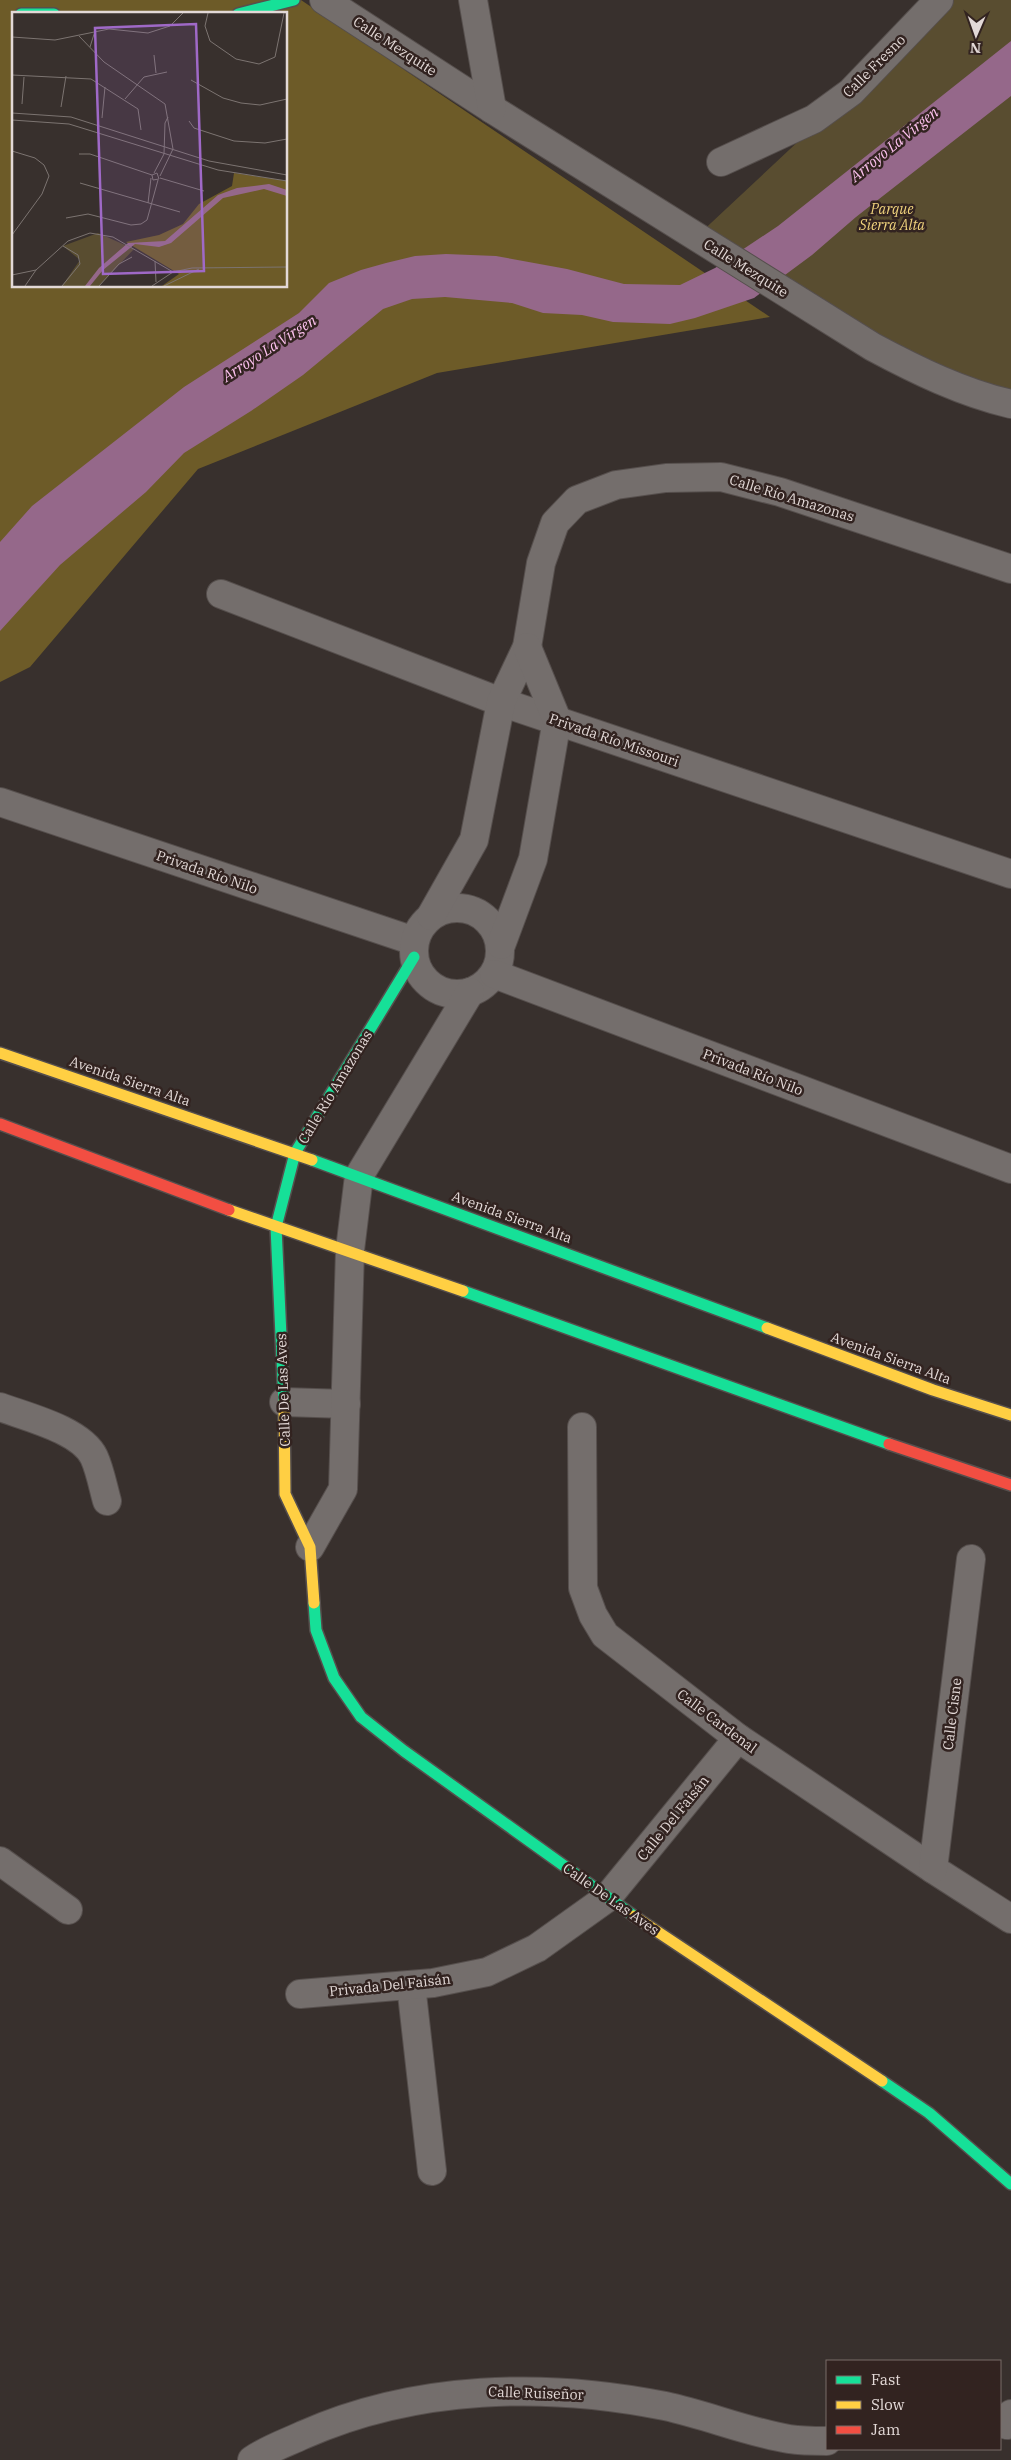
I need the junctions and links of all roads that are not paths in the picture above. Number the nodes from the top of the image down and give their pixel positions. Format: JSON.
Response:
{"nodes":[{"id":1,"x":294,"y":0,"type":"edge"},
{"id":2,"x":324,"y":0,"type":"edge"},
{"id":3,"x":473,"y":0,"type":"edge"},
{"id":4,"x":939,"y":0,"type":"edge"},
{"id":5,"x":246,"y":12,"type":"edge"},
{"id":6,"x":492,"y":109,"type":"junction"},
{"id":7,"x":721,"y":162,"type":"dead end"},
{"id":8,"x":1011,"y":404,"type":"edge"},
{"id":9,"x":1011,"y":569,"type":"edge"},
{"id":10,"x":221,"y":594,"type":"dead end"},
{"id":11,"x":527,"y":647,"type":"junction"},
{"id":12,"x":500,"y":702,"type":"junction"},
{"id":13,"x":557,"y":720,"type":"junction"},
{"id":14,"x":0,"y":802,"type":"edge"},
{"id":15,"x":1011,"y":874,"type":"edge"},
{"id":16,"x":431,"y":916,"type":"junction"},
{"id":17,"x":501,"y":945,"type":"junction"},
{"id":18,"x":414,"y":949,"type":"junction"},
{"id":19,"x":494,"y":974,"type":"junction"},
{"id":20,"x":470,"y":992,"type":"junction"},
{"id":21,"x":0,"y":1053,"type":"edge"},
{"id":22,"x":0,"y":1124,"type":"edge"},
{"id":23,"x":295,"y":1153,"type":"junction"},
{"id":24,"x":1011,"y":1169,"type":"edge"},
{"id":25,"x":359,"y":1176,"type":"junction"},
{"id":26,"x":276,"y":1227,"type":"junction"},
{"id":27,"x":350,"y":1250,"type":"junction"},
{"id":28,"x":284,"y":1402,"type":"junction"},
{"id":29,"x":346,"y":1404,"type":"junction"},
{"id":30,"x":0,"y":1407,"type":"edge"},
{"id":31,"x":1011,"y":1415,"type":"edge"},
{"id":32,"x":582,"y":1427,"type":"dead end"},
{"id":33,"x":1011,"y":1485,"type":"edge"},
{"id":34,"x":107,"y":1502,"type":"dead end"},
{"id":35,"x":310,"y":1547,"type":"junction"},
{"id":36,"x":971,"y":1559,"type":"dead end"},
{"id":37,"x":738,"y":1738,"type":"junction"},
{"id":38,"x":0,"y":1861,"type":"edge"},
{"id":39,"x":933,"y":1869,"type":"junction"},
{"id":40,"x":607,"y":1898,"type":"junction"},
{"id":41,"x":68,"y":1910,"type":"dead end"},
{"id":42,"x":1011,"y":1919,"type":"edge"},
{"id":43,"x":411,"y":1985,"type":"junction"},
{"id":44,"x":300,"y":1994,"type":"dead end"},
{"id":45,"x":432,"y":2171,"type":"dead end"},
{"id":46,"x":1011,"y":2184,"type":"edge"},
{"id":47,"x":826,"y":2442,"type":"edge"},
{"id":48,"x":252,"y":2460,"type":"edge"}],
"edges":[{"from":1,"to":5,"type":"street"},
{"from":2,"to":6,"type":"street","name":"Calle Mezquite"},
{"from":3,"to":6,"type":"street"},
{"from":4,"to":7,"type":"street","name":"Calle Fresno"},
{"from":6,"to":8,"type":"street","name":"Calle Mezquite"},
{"from":9,"to":11,"type":"street","name":"Calle Río Amazonas"},
{"from":10,"to":12,"type":"street","name":"Privada Río Missouri"},
{"from":11,"to":12,"type":"street","name":"Calle Río Amazonas"},
{"from":11,"to":13,"type":"street"},
{"from":12,"to":13,"type":"street","name":"Privada Río Missouri"},
{"from":12,"to":16,"type":"street","name":"Calle Río Amazonas"},
{"from":13,"to":15,"type":"street","name":"Privada Río Missouri"},
{"from":13,"to":17,"type":"street"},
{"from":14,"to":18,"type":"street","name":"Privada Río Nilo"},
{"from":16,"to":17,"type":"street"},
{"from":16,"to":18,"type":"street"},
{"from":17,"to":19,"type":"street"},
{"from":18,"to":20,"type":"street"},
{"from":18,"to":23,"type":"street","name":"Calle Río Amazonas"},
{"from":19,"to":20,"type":"street"},
{"from":19,"to":24,"type":"street","name":"Privada Río Nilo"},
{"from":20,"to":25,"type":"street"},
{"from":21,"to":23,"type":"street","name":"Avenida Sierra Alta"},
{"from":22,"to":26,"type":"street"},
{"from":23,"to":25,"type":"street","name":"Avenida Sierra Alta"},
{"from":23,"to":26,"type":"street","name":"Calle Río Amazonas"},
{"from":25,"to":27,"type":"street"},
{"from":25,"to":31,"type":"street","name":"Avenida Sierra Alta"},
{"from":26,"to":27,"type":"street"},
{"from":26,"to":28,"type":"street","name":"Calle De Las Aves"},
{"from":27,"to":29,"type":"street"},
{"from":27,"to":33,"type":"street"},
{"from":28,"to":29,"type":"street"},
{"from":28,"to":35,"type":"street","name":"Calle De Las Aves"},
{"from":29,"to":35,"type":"street"},
{"from":30,"to":34,"type":"street"},
{"from":32,"to":37,"type":"street","name":"Calle Cardenal"},
{"from":35,"to":40,"type":"street","name":"Calle De Las Aves"},
{"from":36,"to":39,"type":"street","name":"Calle Cisne"},
{"from":37,"to":39,"type":"street","name":"Calle Cardenal"},
{"from":37,"to":40,"type":"street","name":"Calle Del Faisán"},
{"from":38,"to":41,"type":"street"},
{"from":39,"to":42,"type":"street","name":"Calle Cardenal"},
{"from":40,"to":43,"type":"street","name":"Privada Del Faisán"},
{"from":40,"to":46,"type":"street","name":"Calle De Las Aves"},
{"from":43,"to":44,"type":"street","name":"Privada Del Faisán"},
{"from":43,"to":45,"type":"street"},
{"from":47,"to":48,"type":"street","name":"Calle Ruiseñor"}]}
